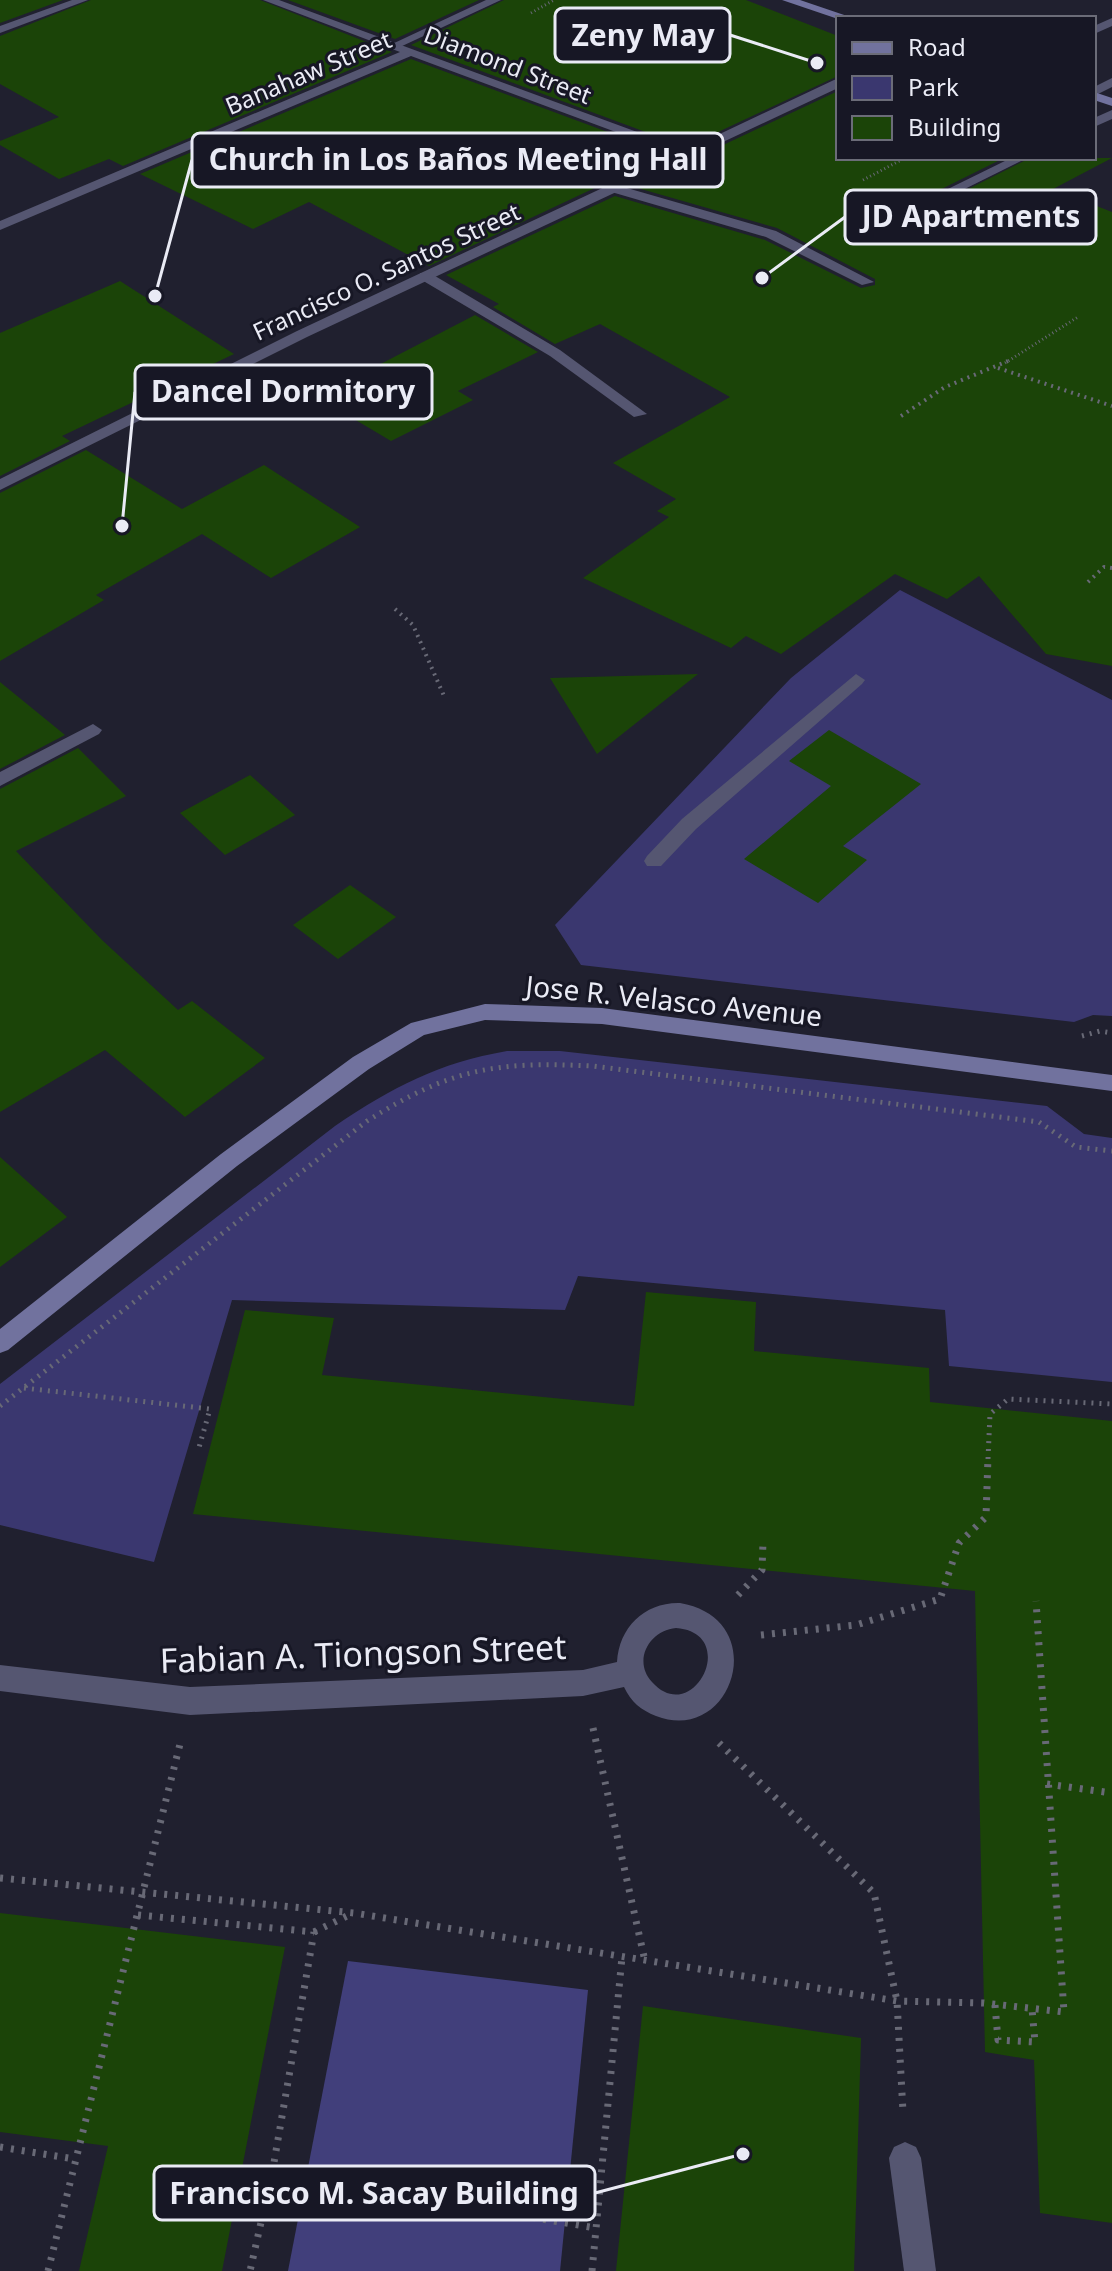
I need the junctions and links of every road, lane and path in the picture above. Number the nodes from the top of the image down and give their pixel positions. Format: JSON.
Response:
{"nodes":[{"id":1,"x":82,"y":0,"type":"edge"},
{"id":2,"x":269,"y":0,"type":"edge"},
{"id":3,"x":495,"y":0,"type":"edge"},
{"id":4,"x":788,"y":0,"type":"edge"},
{"id":5,"x":840,"y":16,"type":"edge"},
{"id":6,"x":0,"y":30,"type":"edge"},
{"id":7,"x":396,"y":45,"type":"junction"},
{"id":8,"x":413,"y":51,"type":"junction"},
{"id":9,"x":836,"y":84,"type":"edge"},
{"id":10,"x":686,"y":154,"type":"junction"},
{"id":11,"x":901,"y":160,"type":"edge"},
{"id":12,"x":1017,"y":160,"type":"edge"},
{"id":13,"x":863,"y":180,"type":"dead end"},
{"id":14,"x":613,"y":188,"type":"junction"},
{"id":15,"x":0,"y":226,"type":"edge"},
{"id":16,"x":853,"y":239,"type":"dead end"},
{"id":17,"x":425,"y":276,"type":"junction"},
{"id":18,"x":867,"y":282,"type":"dead end"},
{"id":19,"x":1078,"y":317,"type":"dead end"},
{"id":20,"x":997,"y":368,"type":"junction"},
{"id":21,"x":1112,"y":406,"type":"edge"},
{"id":22,"x":639,"y":414,"type":"dead end"},
{"id":23,"x":901,"y":416,"type":"dead end"},
{"id":24,"x":0,"y":485,"type":"edge"},
{"id":25,"x":1112,"y":568,"type":"edge"},
{"id":26,"x":1088,"y":582,"type":"dead end"},
{"id":27,"x":395,"y":609,"type":"dead end"},
{"id":28,"x":856,"y":680,"type":"dead end"},
{"id":29,"x":444,"y":696,"type":"dead end"},
{"id":30,"x":93,"y":730,"type":"dead end"},
{"id":31,"x":0,"y":780,"type":"edge"},
{"id":32,"x":654,"y":861,"type":"dead end"},
{"id":33,"x":1112,"y":1083,"type":"edge"},
{"id":34,"x":1112,"y":1151,"type":"edge"},
{"id":35,"x":0,"y":1343,"type":"edge"},
{"id":36,"x":24,"y":1388,"type":"junction"},
{"id":37,"x":1112,"y":1404,"type":"edge"},
{"id":38,"x":0,"y":1406,"type":"edge"},
{"id":39,"x":198,"y":1451,"type":"dead end"},
{"id":40,"x":763,"y":1542,"type":"dead end"},
{"id":41,"x":762,"y":1570,"type":"dead end"},
{"id":42,"x":1036,"y":1601,"type":"dead end"},
{"id":43,"x":717,"y":1639,"type":"junction"},
{"id":44,"x":632,"y":1672,"type":"junction"},
{"id":45,"x":0,"y":1678,"type":"edge"},
{"id":46,"x":583,"y":1683,"type":"junction"},
{"id":47,"x":190,"y":1701,"type":"junction"},
{"id":48,"x":680,"y":1706,"type":"junction"},
{"id":49,"x":1047,"y":1784,"type":"junction"},
{"id":50,"x":1112,"y":1793,"type":"edge"},
{"id":51,"x":0,"y":1878,"type":"edge"},
{"id":52,"x":144,"y":1890,"type":"junction"},
{"id":53,"x":354,"y":1913,"type":"junction"},
{"id":54,"x":138,"y":1915,"type":"junction"},
{"id":55,"x":314,"y":1932,"type":"junction"},
{"id":56,"x":622,"y":1957,"type":"junction"},
{"id":57,"x":645,"y":1961,"type":"junction"},
{"id":58,"x":897,"y":2001,"type":"junction"},
{"id":59,"x":995,"y":2005,"type":"junction"},
{"id":60,"x":1032,"y":2009,"type":"junction"},
{"id":61,"x":0,"y":2147,"type":"edge"},
{"id":62,"x":905,"y":2158,"type":"joint"},
{"id":63,"x":74,"y":2159,"type":"junction"},
{"id":64,"x":272,"y":2174,"type":"junction"},
{"id":65,"x":596,"y":2228,"type":"junction"},
{"id":66,"x":48,"y":2271,"type":"edge"},
{"id":67,"x":250,"y":2271,"type":"edge"},
{"id":68,"x":592,"y":2271,"type":"edge"},
{"id":69,"x":920,"y":2271,"type":"edge"}],
"edges":[{"from":1,"to":6,"type":"street"},
{"from":2,"to":7,"type":"street","name":"Diamond Street"},
{"from":3,"to":7,"type":"street"},
{"from":4,"to":5,"type":"main road"},
{"from":7,"to":8,"type":"street","name":"Diamond Street"},
{"from":8,"to":10,"type":"street","name":"Diamond Street"},
{"from":8,"to":15,"type":"street","name":"Banahaw Street"},
{"from":9,"to":10,"type":"street","name":"Francisco O. Santos Street"},
{"from":10,"to":14,"type":"street","name":"Francisco O. Santos Street"},
{"from":11,"to":13,"type":"path"},
{"from":12,"to":16,"type":"street"},
{"from":14,"to":17,"type":"street","name":"Francisco O. Santos Street"},
{"from":14,"to":18,"type":"street"},
{"from":17,"to":22,"type":"street"},
{"from":17,"to":24,"type":"street","name":"Francisco O. Santos Street"},
{"from":19,"to":20,"type":"path"},
{"from":20,"to":21,"type":"path"},
{"from":20,"to":23,"type":"path"},
{"from":25,"to":26,"type":"path"},
{"from":27,"to":29,"type":"path"},
{"from":28,"to":32,"type":"street"},
{"from":30,"to":31,"type":"street"},
{"from":33,"to":35,"type":"main road","name":"Jose R. Velasco Avenue"},
{"from":34,"to":36,"type":"path"},
{"from":36,"to":38,"type":"path"},
{"from":36,"to":39,"type":"path"},
{"from":37,"to":43,"type":"path"},
{"from":40,"to":41,"type":"path"},
{"from":42,"to":49,"type":"path"},
{"from":43,"to":44,"type":"street"},
{"from":43,"to":48,"type":"street"},
{"from":44,"to":46,"type":"street","name":"Fabian A. Tiongson Street"},
{"from":44,"to":48,"type":"street"},
{"from":45,"to":47,"type":"street","name":"Fabian A. Tiongson Street"},
{"from":46,"to":47,"type":"street","name":"Fabian A. Tiongson Street"},
{"from":46,"to":57,"type":"path"},
{"from":47,"to":52,"type":"path"},
{"from":48,"to":58,"type":"path"},
{"from":49,"to":50,"type":"path"},
{"from":49,"to":60,"type":"path"},
{"from":51,"to":52,"type":"path"},
{"from":52,"to":53,"type":"path"},
{"from":52,"to":54,"type":"path"},
{"from":53,"to":55,"type":"path"},
{"from":53,"to":56,"type":"path"},
{"from":54,"to":55,"type":"path"},
{"from":54,"to":63,"type":"path"},
{"from":55,"to":64,"type":"path"},
{"from":56,"to":57,"type":"path"},
{"from":56,"to":65,"type":"path"},
{"from":57,"to":58,"type":"path"},
{"from":58,"to":59,"type":"path"},
{"from":58,"to":62,"type":"path"},
{"from":59,"to":60,"type":"path"},
{"from":59,"to":60,"type":"path"},
{"from":61,"to":63,"type":"path"},
{"from":62,"to":69,"type":"street"},
{"from":63,"to":66,"type":"path"},
{"from":64,"to":65,"type":"path"},
{"from":64,"to":67,"type":"path"},
{"from":65,"to":68,"type":"path"}]}
